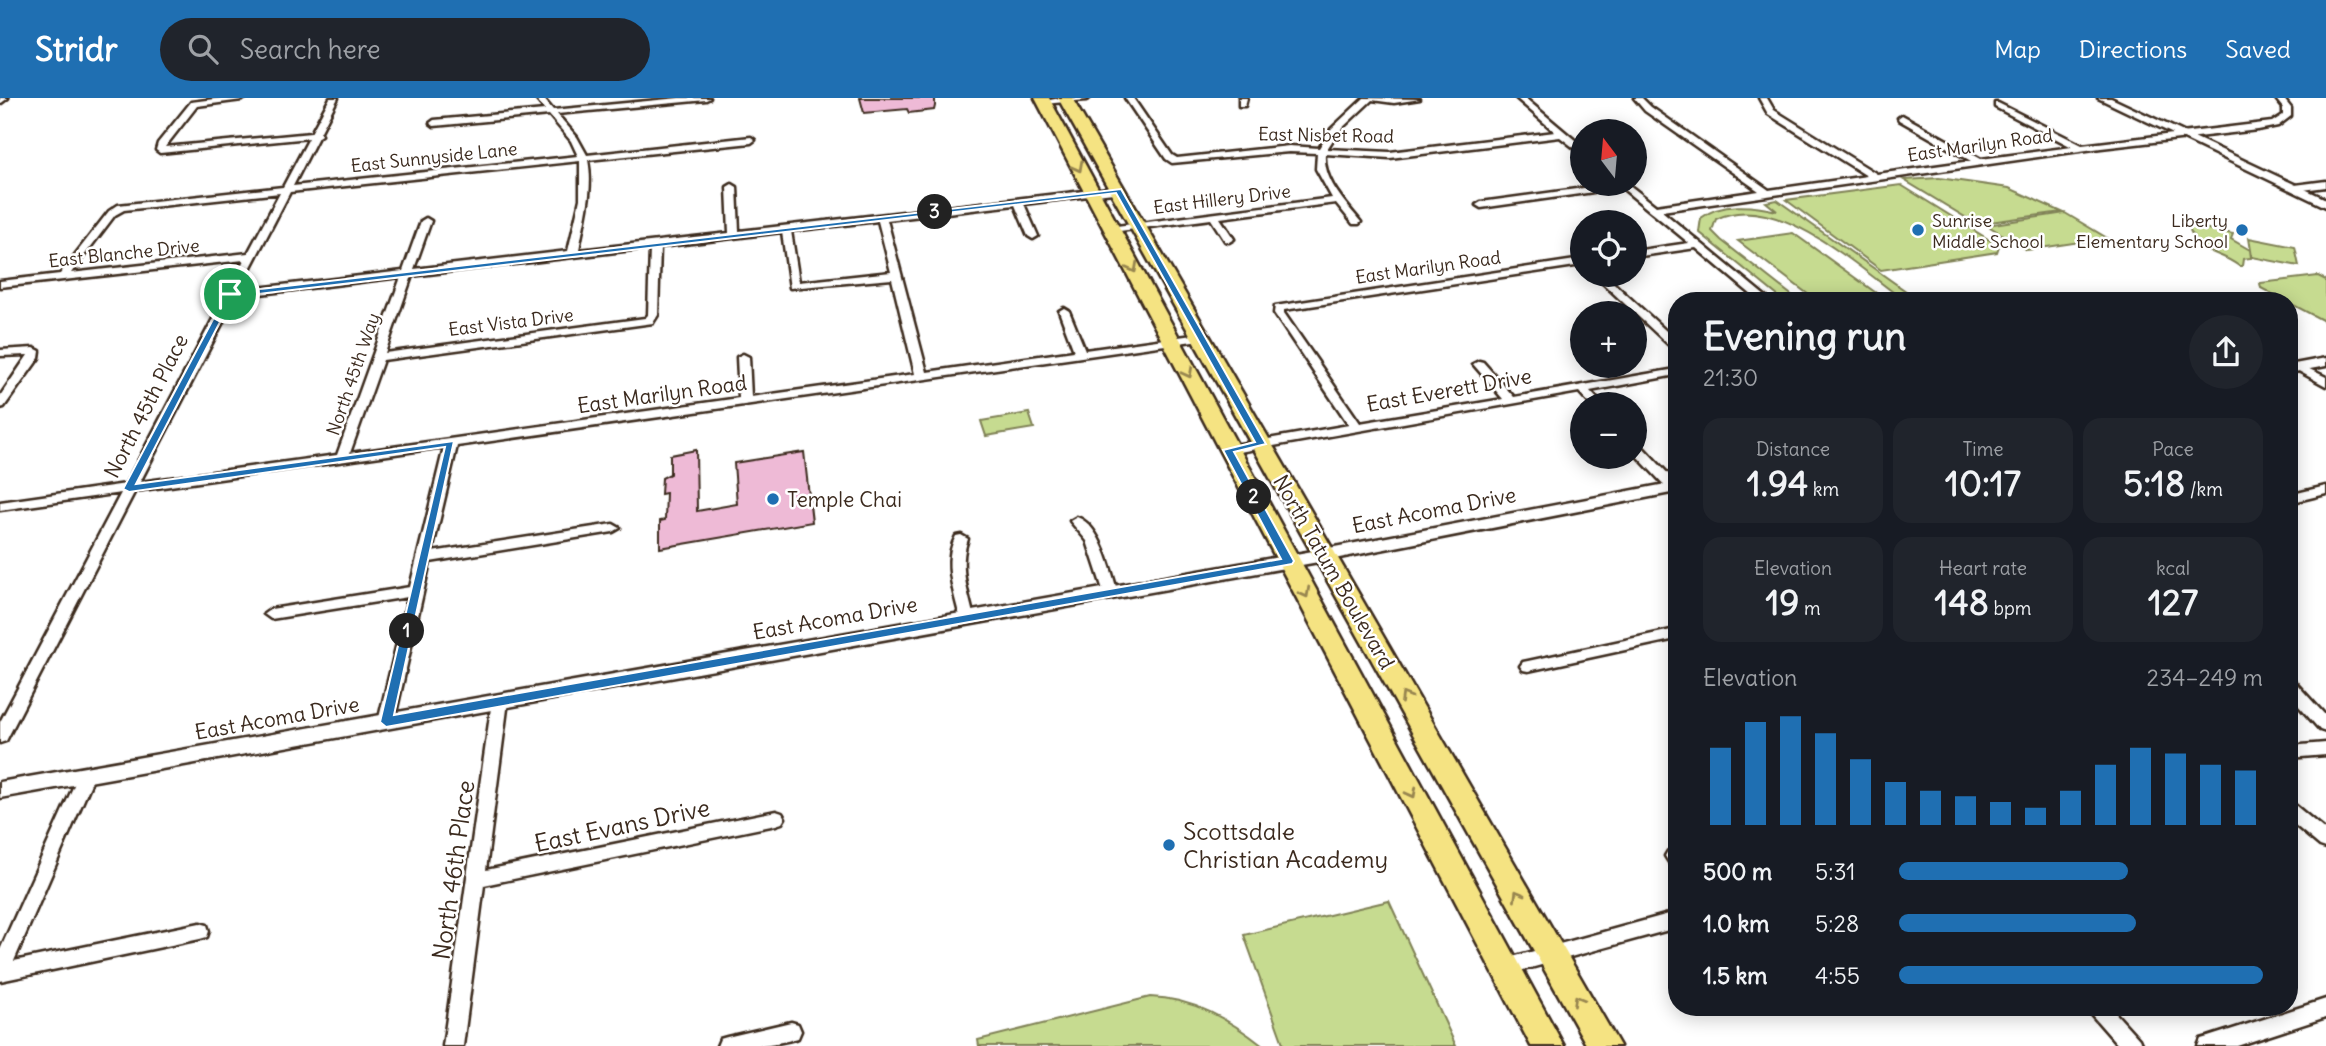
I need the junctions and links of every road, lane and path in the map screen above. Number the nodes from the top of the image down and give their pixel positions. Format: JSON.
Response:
{"nodes":[{"id":1,"x":242,"y":98,"type":"edge"},
{"id":2,"x":334,"y":98,"type":"edge"},
{"id":3,"x":539,"y":98,"type":"edge"},
{"id":4,"x":706,"y":98,"type":"edge"},
{"id":5,"x":1086,"y":98,"type":"edge"},
{"id":6,"x":1129,"y":98,"type":"edge"},
{"id":7,"x":1371,"y":98,"type":"edge"},
{"id":8,"x":1520,"y":98,"type":"edge"},
{"id":9,"x":1638,"y":98,"type":"edge"},
{"id":10,"x":1763,"y":98,"type":"edge"},
{"id":11,"x":2103,"y":98,"type":"edge"},
{"id":12,"x":2279,"y":98,"type":"edge"},
{"id":13,"x":1064,"y":99,"type":"edge"},
{"id":14,"x":1416,"y":99,"type":"edge"},
{"id":15,"x":1043,"y":100,"type":"edge"},
{"id":16,"x":1998,"y":105,"type":"dead end"},
{"id":17,"x":551,"y":113,"type":"junction"},
{"id":18,"x":1902,"y":118,"type":"dead end"},
{"id":19,"x":434,"y":124,"type":"dead end"},
{"id":20,"x":1061,"y":134,"type":"junction"},
{"id":21,"x":1560,"y":134,"type":"junction"},
{"id":22,"x":317,"y":135,"type":"junction"},
{"id":23,"x":2187,"y":138,"type":"junction"},
{"id":24,"x":751,"y":140,"type":"dead end"},
{"id":25,"x":1570,"y":142,"type":"edge"},
{"id":26,"x":2081,"y":148,"type":"junction"},
{"id":27,"x":1320,"y":152,"type":"junction"},
{"id":28,"x":584,"y":158,"type":"junction"},
{"id":29,"x":1102,"y":163,"type":"junction"},
{"id":30,"x":1981,"y":163,"type":"junction"},
{"id":31,"x":1877,"y":178,"type":"junction"},
{"id":32,"x":2326,"y":184,"type":"edge"},
{"id":33,"x":732,"y":187,"type":"dead end"},
{"id":34,"x":289,"y":188,"type":"junction"},
{"id":35,"x":2295,"y":188,"type":"junction"},
{"id":36,"x":1118,"y":190,"type":"junction"},
{"id":37,"x":1570,"y":192,"type":"edge"},
{"id":38,"x":1093,"y":193,"type":"junction"},
{"id":39,"x":1768,"y":193,"type":"junction"},
{"id":40,"x":1638,"y":196,"type":"edge"},
{"id":41,"x":1337,"y":200,"type":"junction"},
{"id":42,"x":1020,"y":202,"type":"junction"},
{"id":43,"x":2326,"y":203,"type":"edge"},
{"id":44,"x":1481,"y":205,"type":"dead end"},
{"id":45,"x":1654,"y":209,"type":"junction"},
{"id":46,"x":1214,"y":216,"type":"junction"},
{"id":47,"x":882,"y":218,"type":"junction"},
{"id":48,"x":426,"y":221,"type":"dead end"},
{"id":49,"x":1356,"y":222,"type":"dead end"},
{"id":50,"x":1137,"y":226,"type":"junction"},
{"id":51,"x":786,"y":229,"type":"junction"},
{"id":52,"x":1112,"y":229,"type":"junction"},
{"id":53,"x":734,"y":235,"type":"junction"},
{"id":54,"x":1033,"y":236,"type":"dead end"},
{"id":55,"x":1229,"y":239,"type":"dead end"},
{"id":56,"x":656,"y":244,"type":"junction"},
{"id":57,"x":1698,"y":245,"type":"junction"},
{"id":58,"x":1647,"y":252,"type":"edge"},
{"id":59,"x":573,"y":254,"type":"junction"},
{"id":60,"x":251,"y":256,"type":"junction"},
{"id":61,"x":1570,"y":264,"type":"edge"},
{"id":62,"x":406,"y":274,"type":"junction"},
{"id":63,"x":896,"y":275,"type":"junction"},
{"id":64,"x":63,"y":277,"type":"junction"},
{"id":65,"x":0,"y":284,"type":"edge"},
{"id":66,"x":1612,"y":287,"type":"edge"},
{"id":67,"x":1755,"y":292,"type":"edge"},
{"id":68,"x":230,"y":294,"type":"junction"},
{"id":69,"x":1065,"y":311,"type":"dead end"},
{"id":70,"x":1200,"y":337,"type":"junction"},
{"id":71,"x":1668,"y":338,"type":"edge"},
{"id":72,"x":1171,"y":341,"type":"junction"},
{"id":73,"x":0,"y":353,"type":"edge"},
{"id":74,"x":1081,"y":354,"type":"junction"},
{"id":75,"x":377,"y":357,"type":"junction"},
{"id":76,"x":743,"y":357,"type":"dead end"},
{"id":77,"x":2326,"y":362,"type":"edge"},
{"id":78,"x":1479,"y":364,"type":"dead end"},
{"id":79,"x":2298,"y":367,"type":"edge"},
{"id":80,"x":2298,"y":370,"type":"edge"},
{"id":81,"x":1668,"y":373,"type":"edge"},
{"id":82,"x":922,"y":377,"type":"junction"},
{"id":83,"x":2326,"y":382,"type":"edge"},
{"id":84,"x":1581,"y":388,"type":"junction"},
{"id":85,"x":1585,"y":392,"type":"edge"},
{"id":86,"x":1511,"y":400,"type":"junction"},
{"id":87,"x":745,"y":402,"type":"junction"},
{"id":88,"x":0,"y":404,"type":"edge"},
{"id":89,"x":1356,"y":427,"type":"junction"},
{"id":90,"x":451,"y":443,"type":"junction"},
{"id":91,"x":1261,"y":444,"type":"junction"},
{"id":92,"x":1228,"y":450,"type":"junction"},
{"id":93,"x":1647,"y":458,"type":"edge"},
{"id":94,"x":341,"y":459,"type":"junction"},
{"id":95,"x":1668,"y":480,"type":"edge"},
{"id":96,"x":1668,"y":488,"type":"edge"},
{"id":97,"x":129,"y":489,"type":"junction"},
{"id":98,"x":2326,"y":490,"type":"edge"},
{"id":99,"x":2298,"y":497,"type":"edge"},
{"id":100,"x":0,"y":506,"type":"edge"},
{"id":101,"x":1077,"y":521,"type":"dead end"},
{"id":102,"x":613,"y":528,"type":"dead end"},
{"id":103,"x":961,"y":539,"type":"dead end"},
{"id":104,"x":1324,"y":555,"type":"junction"},
{"id":105,"x":424,"y":558,"type":"junction"},
{"id":106,"x":1288,"y":561,"type":"junction"},
{"id":107,"x":417,"y":590,"type":"junction"},
{"id":108,"x":1111,"y":593,"type":"junction"},
{"id":109,"x":271,"y":614,"type":"dead end"},
{"id":110,"x":967,"y":618,"type":"junction"},
{"id":111,"x":1668,"y":636,"type":"edge"},
{"id":112,"x":1528,"y":666,"type":"dead end"},
{"id":113,"x":2298,"y":695,"type":"edge"},
{"id":114,"x":500,"y":701,"type":"junction"},
{"id":115,"x":386,"y":722,"type":"junction"},
{"id":116,"x":2326,"y":726,"type":"edge"},
{"id":117,"x":0,"y":737,"type":"edge"},
{"id":118,"x":2326,"y":749,"type":"edge"},
{"id":119,"x":2298,"y":751,"type":"edge"},
{"id":120,"x":87,"y":774,"type":"junction"},
{"id":121,"x":0,"y":790,"type":"edge"},
{"id":122,"x":776,"y":818,"type":"dead end"},
{"id":123,"x":2298,"y":818,"type":"edge"},
{"id":124,"x":2326,"y":841,"type":"edge"},
{"id":125,"x":477,"y":879,"type":"junction"},
{"id":126,"x":1668,"y":922,"type":"edge"},
{"id":127,"x":200,"y":931,"type":"dead end"},
{"id":128,"x":1552,"y":954,"type":"junction"},
{"id":129,"x":1506,"y":967,"type":"junction"},
{"id":130,"x":0,"y":971,"type":"edge"},
{"id":131,"x":2326,"y":1008,"type":"edge"},
{"id":132,"x":2105,"y":1016,"type":"edge"},
{"id":133,"x":790,"y":1031,"type":"dead end"},
{"id":134,"x":453,"y":1046,"type":"edge"},
{"id":135,"x":727,"y":1046,"type":"edge"},
{"id":136,"x":1548,"y":1046,"type":"edge"},
{"id":137,"x":1604,"y":1046,"type":"edge"},
{"id":138,"x":2132,"y":1046,"type":"edge"},
{"id":139,"x":2208,"y":1046,"type":"edge"}],
"edges":[{"from":1,"to":22,"type":"street"},
{"from":2,"to":22,"type":"street","name":"North 45th Place"},
{"from":3,"to":17,"type":"street"},
{"from":4,"to":17,"type":"street"},
{"from":5,"to":13,"type":"street"},
{"from":6,"to":27,"type":"street","name":"East Nisbet Road"},
{"from":7,"to":14,"type":"street"},
{"from":7,"to":27,"type":"street"},
{"from":8,"to":21,"type":"street"},
{"from":9,"to":39,"type":"street"},
{"from":10,"to":31,"type":"street"},
{"from":11,"to":23,"type":"street"},
{"from":12,"to":23,"type":"street","name":"East Marilyn Road"},
{"from":13,"to":15,"type":"street"},
{"from":13,"to":29,"type":"main road","name":"North Tatum Boulevard"},
{"from":15,"to":20,"type":"main road","name":"North Tatum Boulevard"},
{"from":16,"to":26,"type":"street"},
{"from":17,"to":19,"type":"street"},
{"from":17,"to":28,"type":"street"},
{"from":18,"to":30,"type":"street"},
{"from":20,"to":29,"type":"main road"},
{"from":20,"to":38,"type":"main road","name":"North Tatum Boulevard","one_way":true},
{"from":21,"to":25,"type":"street"},
{"from":21,"to":27,"type":"street","name":"East Nisbet Road"},
{"from":22,"to":34,"type":"street","name":"North 45th Place"},
{"from":23,"to":26,"type":"street","name":"East Marilyn Road"},
{"from":23,"to":35,"type":"street"},
{"from":24,"to":28,"type":"street","name":"East Sunnyside Lane"},
{"from":26,"to":30,"type":"street","name":"East Marilyn Road"},
{"from":27,"to":41,"type":"street"},
{"from":28,"to":34,"type":"street","name":"East Sunnyside Lane"},
{"from":28,"to":59,"type":"street"},
{"from":29,"to":36,"type":"main road","name":"North Tatum Boulevard"},
{"from":30,"to":31,"type":"street","name":"East Marilyn Road"},
{"from":31,"to":39,"type":"street","name":"East Marilyn Road"},
{"from":32,"to":35,"type":"street"},
{"from":33,"to":53,"type":"street"},
{"from":34,"to":60,"type":"street","name":"North 45th Place"},
{"from":34,"to":64,"type":"street","name":"East Sunnyside Lane"},
{"from":35,"to":43,"type":"street"},
{"from":36,"to":38,"type":"street"},
{"from":36,"to":50,"type":"main road","name":"North Tatum Boulevard"},
{"from":37,"to":44,"type":"street"},
{"from":38,"to":42,"type":"street"},
{"from":38,"to":52,"type":"main road","name":"North Tatum Boulevard"},
{"from":39,"to":45,"type":"street","name":"East Marilyn Road"},
{"from":40,"to":45,"type":"street"},
{"from":41,"to":46,"type":"street","name":"East Hillery Drive"},
{"from":41,"to":49,"type":"street"},
{"from":42,"to":47,"type":"street"},
{"from":42,"to":54,"type":"street"},
{"from":45,"to":57,"type":"street"},
{"from":46,"to":50,"type":"street","name":"East Hillery Drive"},
{"from":46,"to":55,"type":"street"},
{"from":47,"to":51,"type":"street"},
{"from":47,"to":63,"type":"street"},
{"from":48,"to":62,"type":"street","name":"North 45th Way"},
{"from":50,"to":52,"type":"street","name":"East Hillery Drive"},
{"from":50,"to":70,"type":"main road","name":"North Tatum Boulevard"},
{"from":51,"to":53,"type":"street"},
{"from":51,"to":63,"type":"street"},
{"from":52,"to":72,"type":"main road","name":"North Tatum Boulevard","one_way":true},
{"from":53,"to":56,"type":"street"},
{"from":56,"to":59,"type":"street"},
{"from":56,"to":75,"type":"street","name":"East Vista Drive"},
{"from":57,"to":58,"type":"street"},
{"from":57,"to":67,"type":"street"},
{"from":59,"to":62,"type":"street"},
{"from":60,"to":64,"type":"street","name":"East Blanche Drive"},
{"from":60,"to":68,"type":"street","name":"North 45th Place"},
{"from":61,"to":89,"type":"street","name":"East Marilyn Road"},
{"from":62,"to":68,"type":"street"},
{"from":62,"to":75,"type":"street","name":"North 45th Way"},
{"from":63,"to":82,"type":"street"},
{"from":64,"to":65,"type":"street","name":"East Blanche Drive"},
{"from":66,"to":71,"type":"street"},
{"from":68,"to":97,"type":"street","name":"North 45th Place"},
{"from":69,"to":74,"type":"street"},
{"from":70,"to":72,"type":"street","name":"East Marilyn Road"},
{"from":70,"to":91,"type":"main road","name":"North Tatum Boulevard"},
{"from":72,"to":74,"type":"street","name":"East Marilyn Road"},
{"from":72,"to":92,"type":"main road","name":"North Tatum Boulevard","one_way":true},
{"from":73,"to":88,"type":"street"},
{"from":74,"to":82,"type":"street","name":"East Marilyn Road"},
{"from":75,"to":94,"type":"street","name":"North 45th Way"},
{"from":76,"to":87,"type":"street"},
{"from":77,"to":79,"type":"street"},
{"from":78,"to":86,"type":"street"},
{"from":80,"to":83,"type":"street"},
{"from":81,"to":84,"type":"street","name":"East Everett Drive"},
{"from":82,"to":87,"type":"street","name":"East Marilyn Road"},
{"from":84,"to":85,"type":"street"},
{"from":84,"to":86,"type":"street","name":"East Everett Drive"},
{"from":86,"to":89,"type":"street","name":"East Everett Drive"},
{"from":87,"to":90,"type":"street","name":"East Marilyn Road"},
{"from":89,"to":91,"type":"street","name":"East Everett Drive"},
{"from":90,"to":94,"type":"street","name":"East Marilyn Road"},
{"from":90,"to":105,"type":"street"},
{"from":91,"to":92,"type":"street","name":"East Everett Drive"},
{"from":91,"to":104,"type":"main road","name":"North Tatum Boulevard"},
{"from":92,"to":106,"type":"main road","name":"North Tatum Boulevard"},
{"from":93,"to":95,"type":"street"},
{"from":94,"to":97,"type":"street","name":"East Marilyn Road"},
{"from":96,"to":104,"type":"street","name":"East Acoma Drive"},
{"from":97,"to":100,"type":"street","name":"East Marilyn Road"},
{"from":97,"to":117,"type":"street","name":"North 45th Place"},
{"from":98,"to":99,"type":"street"},
{"from":101,"to":108,"type":"street"},
{"from":102,"to":105,"type":"street"},
{"from":103,"to":110,"type":"street"},
{"from":104,"to":106,"type":"street","name":"East Acoma Drive"},
{"from":128,"to":104,"type":"main road","name":"North Tatum Boulevard","one_way":true},
{"from":105,"to":107,"type":"street"},
{"from":106,"to":108,"type":"street","name":"East Acoma Drive"},
{"from":106,"to":129,"type":"main road","name":"North Tatum Boulevard","one_way":true},
{"from":107,"to":109,"type":"street"},
{"from":107,"to":115,"type":"street"},
{"from":108,"to":110,"type":"street","name":"East Acoma Drive"},
{"from":110,"to":114,"type":"street","name":"East Acoma Drive"},
{"from":111,"to":112,"type":"street"},
{"from":113,"to":116,"type":"street"},
{"from":114,"to":115,"type":"street","name":"East Acoma Drive"},
{"from":114,"to":125,"type":"street","name":"North 46th Place"},
{"from":115,"to":120,"type":"street","name":"East Acoma Drive"},
{"from":118,"to":119,"type":"street"},
{"from":120,"to":121,"type":"street","name":"East Acoma Drive"},
{"from":120,"to":130,"type":"street"},
{"from":122,"to":125,"type":"street","name":"East Evans Drive"},
{"from":123,"to":124,"type":"street"},
{"from":125,"to":134,"type":"street","name":"North 46th Place"},
{"from":126,"to":128,"type":"street"},
{"from":127,"to":130,"type":"street"},
{"from":128,"to":129,"type":"street"},
{"from":137,"to":128,"type":"main road","name":"North Tatum Boulevard","one_way":true},
{"from":129,"to":136,"type":"main road","name":"North Tatum Boulevard"},
{"from":131,"to":139,"type":"street"},
{"from":132,"to":138,"type":"street"},
{"from":133,"to":135,"type":"street"}]}
